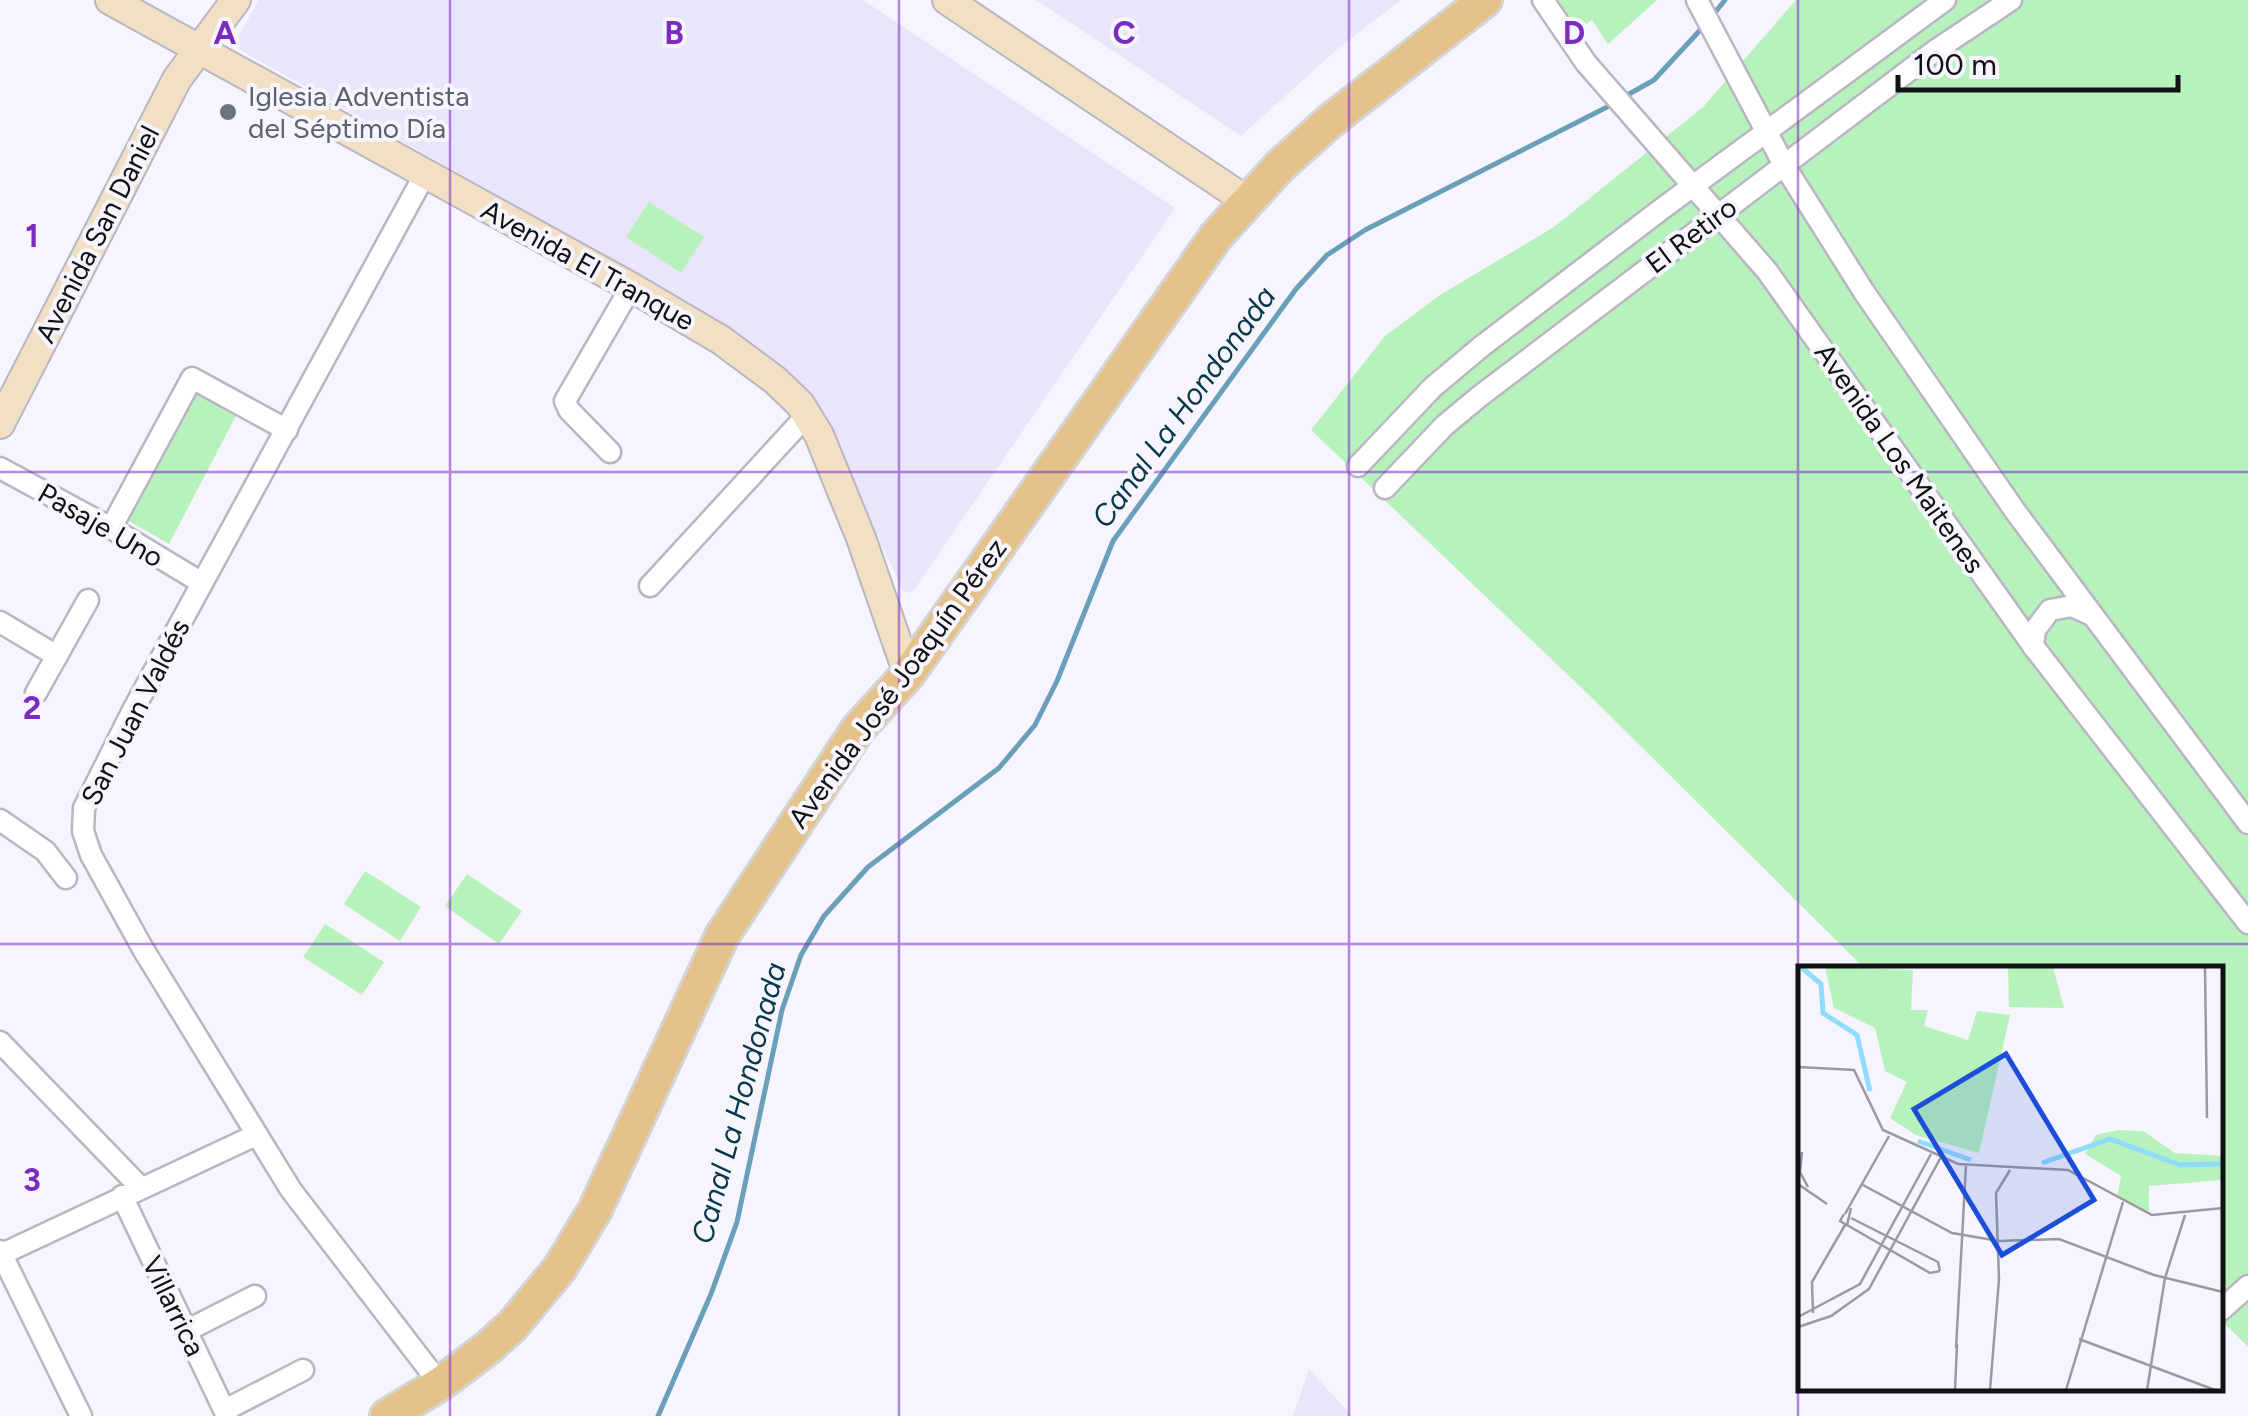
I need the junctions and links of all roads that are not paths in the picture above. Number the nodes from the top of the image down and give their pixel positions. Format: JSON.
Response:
{"nodes":[{"id":1,"x":110,"y":0,"type":"edge"},
{"id":2,"x":236,"y":0,"type":"edge"},
{"id":3,"x":947,"y":0,"type":"edge"},
{"id":4,"x":1485,"y":0,"type":"edge"},
{"id":5,"x":1543,"y":0,"type":"edge"},
{"id":6,"x":1696,"y":0,"type":"edge"},
{"id":7,"x":1945,"y":0,"type":"edge"},
{"id":8,"x":2011,"y":0,"type":"edge"},
{"id":9,"x":199,"y":48,"type":"junction"},
{"id":10,"x":1768,"y":132,"type":"junction"},
{"id":11,"x":1784,"y":165,"type":"junction"},
{"id":12,"x":425,"y":174,"type":"junction"},
{"id":13,"x":1691,"y":187,"type":"junction"},
{"id":14,"x":1247,"y":200,"type":"junction"},
{"id":15,"x":1718,"y":214,"type":"junction"},
{"id":16,"x":630,"y":287,"type":"junction"},
{"id":17,"x":808,"y":414,"type":"junction"},
{"id":18,"x":0,"y":424,"type":"edge"},
{"id":19,"x":1391,"y":429,"type":"junction"},
{"id":20,"x":287,"y":430,"type":"junction"},
{"id":21,"x":610,"y":452,"type":"dead end"},
{"id":22,"x":1413,"y":457,"type":"junction"},
{"id":23,"x":1358,"y":466,"type":"dead end"},
{"id":24,"x":0,"y":468,"type":"edge"},
{"id":25,"x":1385,"y":488,"type":"dead end"},
{"id":26,"x":111,"y":528,"type":"junction"},
{"id":27,"x":202,"y":583,"type":"junction"},
{"id":28,"x":650,"y":586,"type":"dead end"},
{"id":29,"x":88,"y":600,"type":"dead end"},
{"id":30,"x":2090,"y":614,"type":"junction"},
{"id":31,"x":0,"y":622,"type":"edge"},
{"id":32,"x":2033,"y":646,"type":"junction"},
{"id":33,"x":57,"y":656,"type":"junction"},
{"id":34,"x":908,"y":674,"type":"junction"},
{"id":35,"x":36,"y":694,"type":"dead end"},
{"id":36,"x":0,"y":820,"type":"edge"},
{"id":37,"x":2248,"y":823,"type":"edge"},
{"id":38,"x":66,"y":878,"type":"dead end"},
{"id":39,"x":2248,"y":923,"type":"edge"},
{"id":40,"x":0,"y":1042,"type":"edge"},
{"id":41,"x":256,"y":1135,"type":"junction"},
{"id":42,"x":131,"y":1192,"type":"junction"},
{"id":43,"x":1,"y":1253,"type":"edge"},
{"id":44,"x":2248,"y":1286,"type":"edge"},
{"id":45,"x":255,"y":1296,"type":"dead end"},
{"id":46,"x":2223,"y":1308,"type":"edge"},
{"id":47,"x":186,"y":1331,"type":"junction"},
{"id":48,"x":303,"y":1370,"type":"dead end"},
{"id":49,"x":440,"y":1384,"type":"junction"},
{"id":50,"x":226,"y":1413,"type":"edge"},
{"id":51,"x":82,"y":1416,"type":"edge"},
{"id":52,"x":386,"y":1416,"type":"edge"}],
"edges":[{"from":1,"to":9,"type":"street","name":"Avenida El Tranque"},
{"from":2,"to":9,"type":"street","name":"Avenida San Daniel"},
{"from":3,"to":14,"type":"street"},
{"from":4,"to":14,"type":"main road","name":"Avenida José Joaquín Pérez"},
{"from":5,"to":13,"type":"street","name":"Avenida Los Maitenes"},
{"from":6,"to":10,"type":"street"},
{"from":7,"to":10,"type":"street","name":"El Retiro"},
{"from":8,"to":11,"type":"street","name":"El Retiro"},
{"from":9,"to":12,"type":"street","name":"Avenida El Tranque"},
{"from":9,"to":18,"type":"street","name":"Avenida San Daniel"},
{"from":10,"to":11,"type":"street"},
{"from":10,"to":13,"type":"street","name":"El Retiro"},
{"from":11,"to":15,"type":"street","name":"El Retiro"},
{"from":11,"to":30,"type":"street"},
{"from":12,"to":16,"type":"street","name":"Avenida El Tranque"},
{"from":12,"to":20,"type":"street","name":"San Juan Valdés"},
{"from":13,"to":15,"type":"street","name":"Avenida Los Maitenes"},
{"from":13,"to":19,"type":"street","name":"El Retiro"},
{"from":14,"to":34,"type":"main road","name":"Avenida José Joaquín Pérez"},
{"from":15,"to":22,"type":"street","name":"El Retiro"},
{"from":15,"to":32,"type":"street","name":"Avenida Los Maitenes"},
{"from":16,"to":17,"type":"street","name":"Avenida El Tranque"},
{"from":16,"to":21,"type":"street"},
{"from":17,"to":28,"type":"street"},
{"from":17,"to":34,"type":"street","name":"Avenida El Tranque"},
{"from":19,"to":22,"type":"street"},
{"from":19,"to":23,"type":"street","name":"El Retiro"},
{"from":20,"to":26,"type":"street"},
{"from":20,"to":27,"type":"street","name":"San Juan Valdés"},
{"from":22,"to":25,"type":"street","name":"El Retiro"},
{"from":24,"to":26,"type":"street","name":"Pasaje Uno"},
{"from":26,"to":27,"type":"street","name":"Pasaje Uno"},
{"from":27,"to":41,"type":"street","name":"San Juan Valdés"},
{"from":29,"to":33,"type":"street"},
{"from":30,"to":32,"type":"street"},
{"from":30,"to":37,"type":"street"},
{"from":31,"to":33,"type":"street"},
{"from":32,"to":39,"type":"street","name":"Avenida Los Maitenes"},
{"from":33,"to":35,"type":"street"},
{"from":34,"to":49,"type":"main road","name":"Avenida José Joaquín Pérez"},
{"from":36,"to":38,"type":"street"},
{"from":40,"to":42,"type":"street","name":"Villarrica"},
{"from":41,"to":42,"type":"street"},
{"from":41,"to":49,"type":"street","name":"San Juan Valdés"},
{"from":42,"to":43,"type":"street"},
{"from":42,"to":47,"type":"street","name":"Villarrica"},
{"from":43,"to":51,"type":"street"},
{"from":44,"to":46,"type":"street"},
{"from":45,"to":47,"type":"street"},
{"from":47,"to":50,"type":"street","name":"Villarrica"},
{"from":48,"to":50,"type":"street"},
{"from":49,"to":52,"type":"main road","name":"Avenida José Joaquín Pérez"}]}
